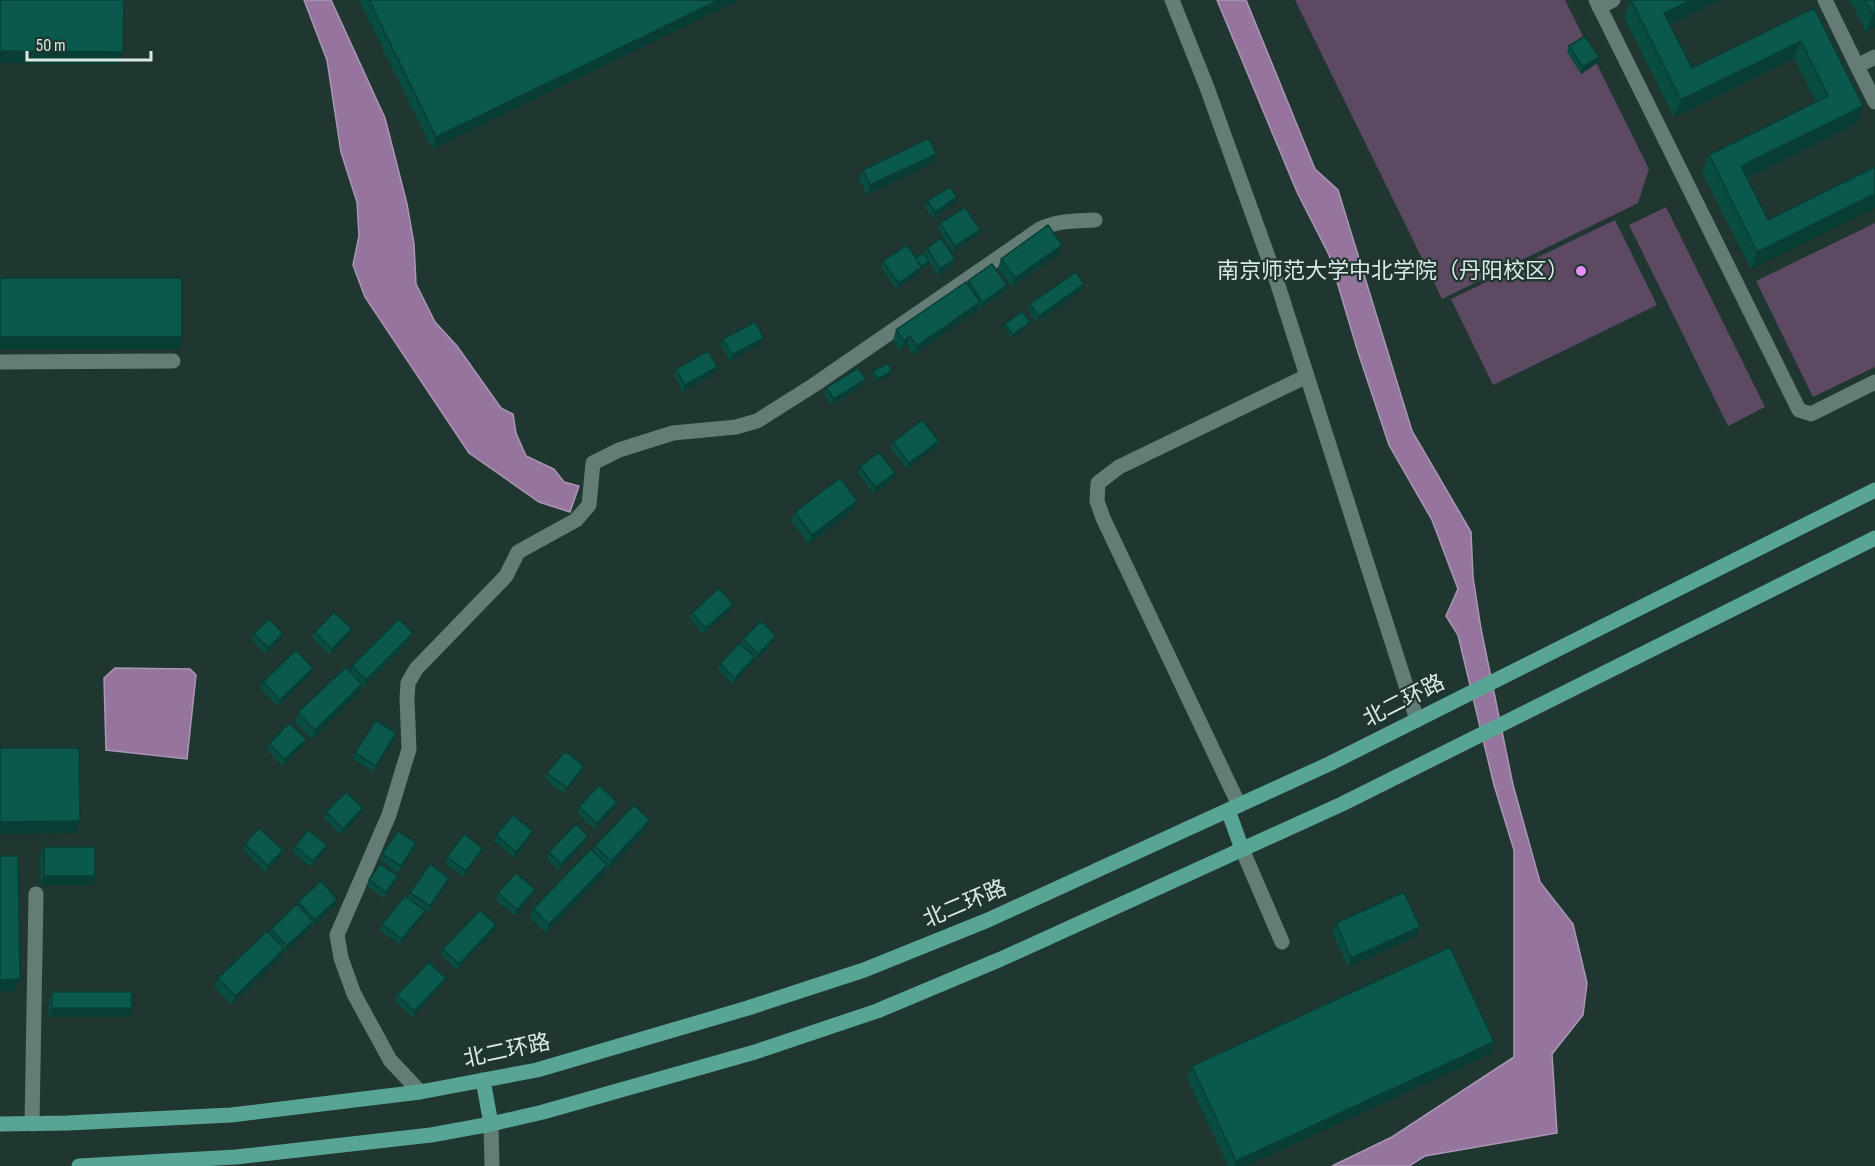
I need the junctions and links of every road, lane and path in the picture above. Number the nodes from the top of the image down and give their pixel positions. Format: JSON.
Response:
{"nodes":[{"id":1,"x":1172,"y":0,"type":"edge"},
{"id":2,"x":1613,"y":0,"type":"edge"},
{"id":3,"x":1825,"y":0,"type":"edge"},
{"id":4,"x":1598,"y":4,"type":"edge"},
{"id":5,"x":1875,"y":57,"type":"edge"},
{"id":6,"x":1857,"y":66,"type":"junction"},
{"id":7,"x":1875,"y":102,"type":"edge"},
{"id":8,"x":1095,"y":220,"type":"dead end"},
{"id":9,"x":173,"y":361,"type":"dead end"},
{"id":10,"x":0,"y":362,"type":"edge"},
{"id":11,"x":1307,"y":376,"type":"junction"},
{"id":12,"x":1875,"y":382,"type":"edge"},
{"id":13,"x":1875,"y":490,"type":"edge"},
{"id":14,"x":1875,"y":538,"type":"edge"},
{"id":15,"x":1417,"y":720,"type":"junction"},
{"id":16,"x":1233,"y":807,"type":"junction"},
{"id":17,"x":1242,"y":849,"type":"junction"},
{"id":18,"x":36,"y":894,"type":"dead end"},
{"id":19,"x":1282,"y":942,"type":"dead end"},
{"id":20,"x":483,"y":1080,"type":"junction"},
{"id":21,"x":420,"y":1092,"type":"junction"},
{"id":22,"x":0,"y":1124,"type":"edge"},
{"id":23,"x":32,"y":1124,"type":"junction"},
{"id":24,"x":491,"y":1124,"type":"junction"},
{"id":25,"x":259,"y":1160,"type":"edge"},
{"id":26,"x":79,"y":1166,"type":"edge"},
{"id":27,"x":492,"y":1166,"type":"edge"}],
"edges":[{"from":1,"to":11,"type":"street"},
{"from":2,"to":4,"type":"street"},
{"from":3,"to":6,"type":"street"},
{"from":4,"to":12,"type":"street"},
{"from":5,"to":6,"type":"street"},
{"from":6,"to":7,"type":"street"},
{"from":8,"to":21,"type":"street"},
{"from":9,"to":10,"type":"street"},
{"from":11,"to":15,"type":"street"},
{"from":11,"to":16,"type":"street"},
{"from":13,"to":15,"type":"main road","name":"北二环路"},
{"from":14,"to":17,"type":"main road"},
{"from":15,"to":16,"type":"main road","name":"北二环路"},
{"from":16,"to":17,"type":"main road"},
{"from":16,"to":20,"type":"main road","name":"北二环路"},
{"from":17,"to":19,"type":"street"},
{"from":17,"to":24,"type":"main road"},
{"from":18,"to":23,"type":"street"},
{"from":20,"to":21,"type":"main road","name":"北二环路"},
{"from":20,"to":24,"type":"main road"},
{"from":21,"to":23,"type":"main road","name":"北二环路"},
{"from":22,"to":23,"type":"main road","name":"北二环路"},
{"from":24,"to":25,"type":"main road"},
{"from":24,"to":27,"type":"street"},
{"from":25,"to":26,"type":"main road"}]}
